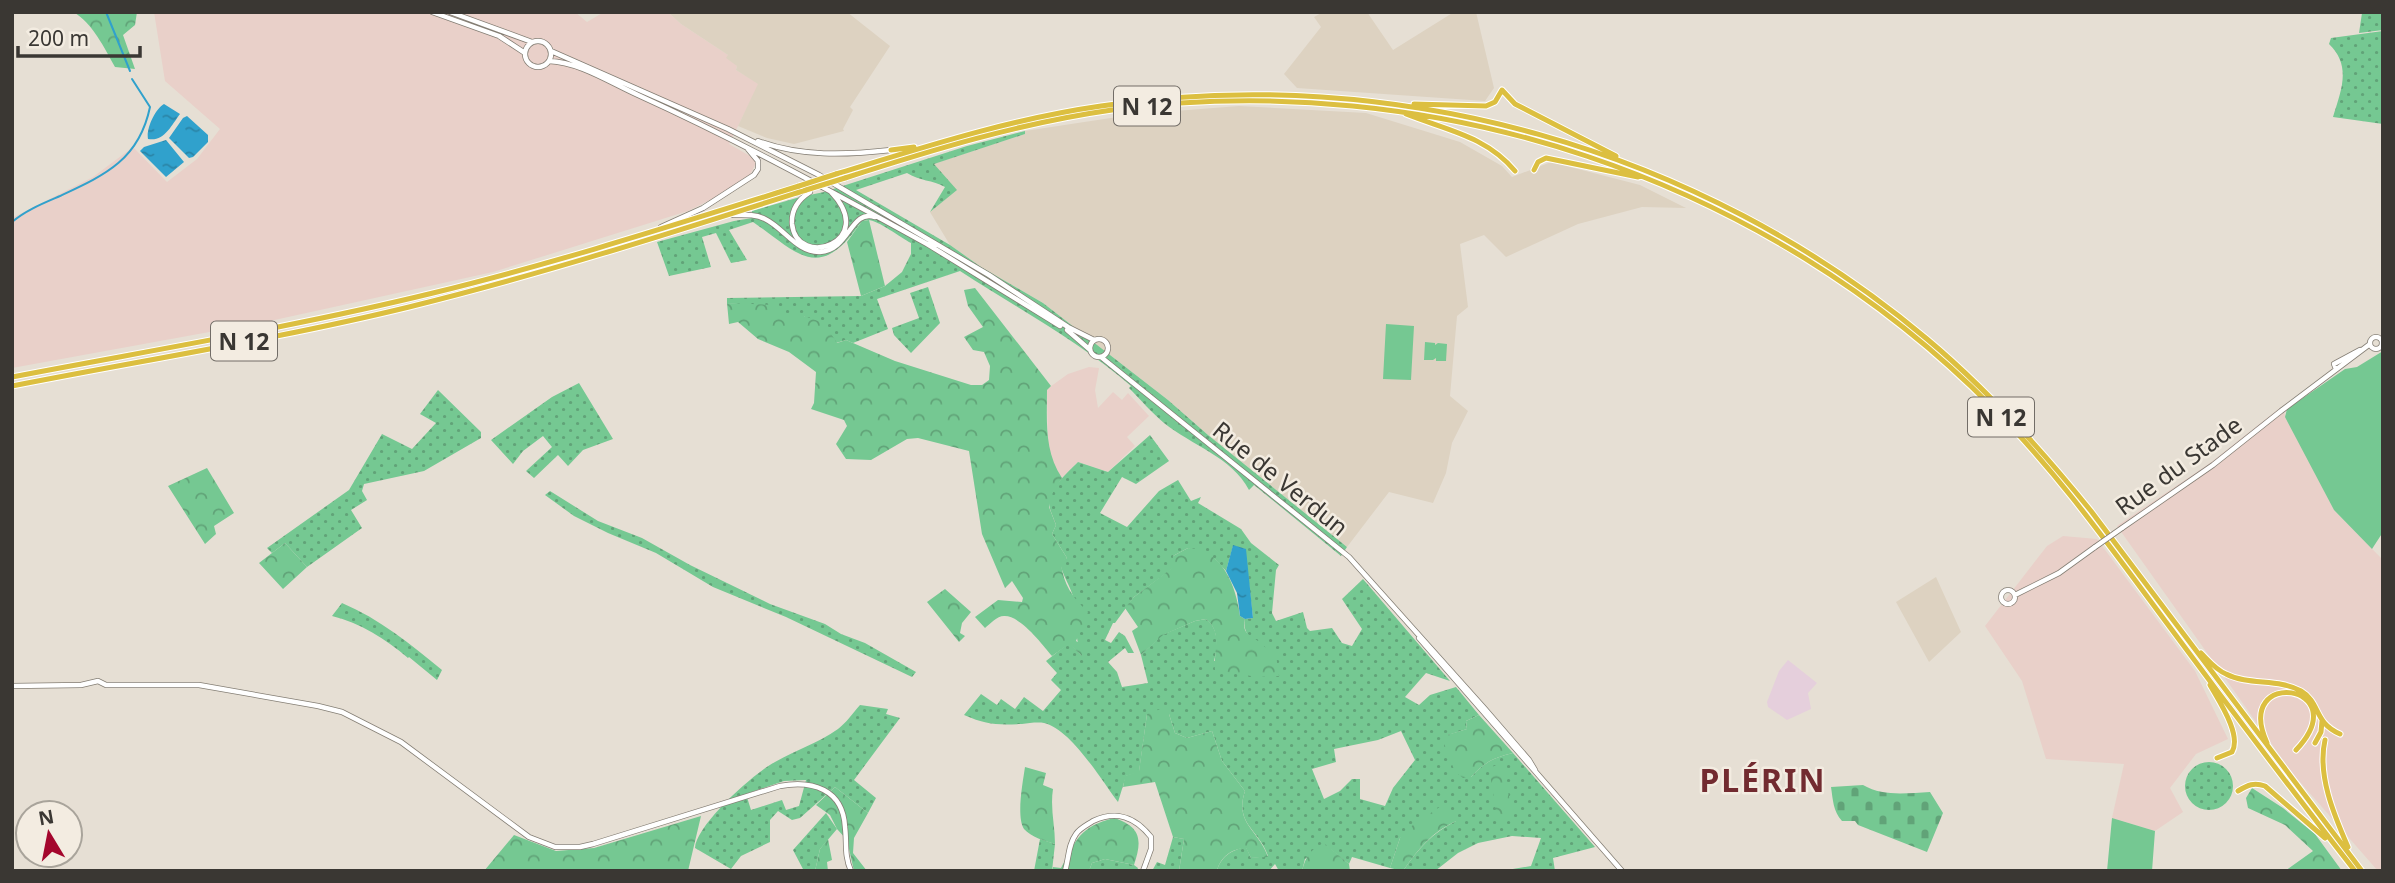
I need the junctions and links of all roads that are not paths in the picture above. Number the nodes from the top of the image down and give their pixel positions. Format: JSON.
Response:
{"nodes":[{"id":1,"x":432,"y":12,"type":"edge"},
{"id":2,"x":450,"y":12,"type":"edge"},
{"id":3,"x":532,"y":42,"type":"junction"},
{"id":4,"x":551,"y":51,"type":"junction"},
{"id":5,"x":526,"y":53,"type":"junction"},
{"id":6,"x":549,"y":61,"type":"junction"},
{"id":7,"x":1387,"y":103,"type":"junction"},
{"id":8,"x":1396,"y":110,"type":"junction"},
{"id":9,"x":728,"y":129,"type":"junction"},
{"id":10,"x":739,"y":142,"type":"junction"},
{"id":11,"x":920,"y":148,"type":"junction"},
{"id":12,"x":891,"y":150,"type":"joint"},
{"id":13,"x":1628,"y":163,"type":"junction"},
{"id":14,"x":1534,"y":170,"type":"dead end"},
{"id":15,"x":1515,"y":171,"type":"dead end"},
{"id":16,"x":1655,"y":181,"type":"junction"},
{"id":17,"x":826,"y":187,"type":"junction"},
{"id":18,"x":808,"y":191,"type":"junction"},
{"id":19,"x":728,"y":215,"type":"junction"},
{"id":20,"x":884,"y":220,"type":"junction"},
{"id":21,"x":642,"y":235,"type":"junction"},
{"id":22,"x":927,"y":244,"type":"junction"},
{"id":23,"x":958,"y":256,"type":"junction"},
{"id":24,"x":1094,"y":340,"type":"junction"},
{"id":25,"x":2382,"y":340,"type":"edge"},
{"id":26,"x":2372,"y":347,"type":"junction"},
{"id":27,"x":1090,"y":349,"type":"junction"},
{"id":28,"x":2364,"y":349,"type":"junction"},
{"id":29,"x":1108,"y":351,"type":"junction"},
{"id":30,"x":2357,"y":355,"type":"junction"},
{"id":31,"x":1101,"y":357,"type":"junction"},
{"id":32,"x":2335,"y":367,"type":"junction"},
{"id":33,"x":1121,"y":372,"type":"junction"},
{"id":34,"x":12,"y":377,"type":"edge"},
{"id":35,"x":12,"y":386,"type":"edge"},
{"id":36,"x":2015,"y":595,"type":"dead end"},
{"id":37,"x":2185,"y":636,"type":"junction"},
{"id":38,"x":2206,"y":676,"type":"junction"},
{"id":39,"x":12,"y":686,"type":"edge"},
{"id":40,"x":2322,"y":722,"type":"junction"},
{"id":41,"x":2340,"y":734,"type":"dead end"},
{"id":42,"x":2325,"y":740,"type":"dead end"},
{"id":43,"x":2315,"y":743,"type":"dead end"},
{"id":44,"x":2269,"y":750,"type":"junction"},
{"id":45,"x":2296,"y":750,"type":"dead end"},
{"id":46,"x":2217,"y":758,"type":"dead end"},
{"id":47,"x":2238,"y":791,"type":"dead end"},
{"id":48,"x":2344,"y":857,"type":"junction"},
{"id":49,"x":2352,"y":857,"type":"junction"},
{"id":50,"x":850,"y":871,"type":"edge"},
{"id":51,"x":1065,"y":871,"type":"edge"},
{"id":52,"x":1143,"y":871,"type":"edge"},
{"id":53,"x":1622,"y":871,"type":"edge"},
{"id":54,"x":2355,"y":871,"type":"edge"},
{"id":55,"x":2362,"y":871,"type":"edge"}],
"edges":[{"from":1,"to":5,"type":"main road"},
{"from":2,"to":3,"type":"main road"},
{"from":3,"to":4,"type":"main road"},
{"from":3,"to":5,"type":"main road"},
{"from":4,"to":6,"type":"main road"},
{"from":4,"to":9,"type":"main road"},
{"from":5,"to":6,"type":"main road"},
{"from":6,"to":10,"type":"main road"},
{"from":7,"to":11,"type":"highway","number":"N 12"},
{"from":7,"to":13,"type":"highway","number":"N 12"},
{"from":7,"to":13,"type":"highway"},
{"from":8,"to":15,"type":"highway"},
{"from":8,"to":16,"type":"highway","number":"N 12"},
{"from":8,"to":17,"type":"highway","number":"N 12","bridge":true},
{"from":9,"to":12,"type":"main road"},
{"from":9,"to":23,"type":"main road"},
{"from":10,"to":17,"type":"main road"},
{"from":10,"to":21,"type":"main road","number":"N 12"},
{"from":11,"to":12,"type":"highway"},
{"from":11,"to":21,"type":"highway","number":"N 12","bridge":true},
{"from":13,"to":37,"type":"highway","number":"N 12"},
{"from":14,"to":16,"type":"highway"},
{"from":16,"to":38,"type":"highway","number":"N 12"},
{"from":17,"to":18,"type":"highway","number":"N 12","bridge":true},
{"from":17,"to":18,"type":"main road"},
{"from":17,"to":20,"type":"main road"},
{"from":18,"to":19,"type":"highway","number":"N 12"},
{"from":19,"to":20,"type":"main road"},
{"from":19,"to":35,"type":"highway","number":"N 12"},
{"from":20,"to":22,"type":"main road"},
{"from":21,"to":34,"type":"highway","number":"N 12"},
{"from":22,"to":23,"type":"main road"},
{"from":22,"to":27,"type":"main road"},
{"from":23,"to":24,"type":"main road"},
{"from":24,"to":27,"type":"main road"},
{"from":24,"to":29,"type":"main road"},
{"from":25,"to":26,"type":"main road","name":"Rue du Stade"},
{"from":25,"to":26,"type":"main road","name":"Rue du Stade"},
{"from":26,"to":28,"type":"main road","name":"Rue du Stade"},
{"from":26,"to":30,"type":"main road","name":"Rue du Stade"},
{"from":27,"to":31,"type":"main road"},
{"from":28,"to":30,"type":"main road","name":"Rue du Stade"},
{"from":28,"to":32,"type":"main road"},
{"from":29,"to":31,"type":"main road"},
{"from":29,"to":33,"type":"main road","name":"Rue de Verdun"},
{"from":30,"to":32,"type":"main road","name":"Rue du Stade"},
{"from":31,"to":33,"type":"main road","name":"Rue de Verdun"},
{"from":32,"to":36,"type":"main road","name":"Rue du Stade","bridge":true},
{"from":33,"to":53,"type":"main road","name":"Rue de Verdun"},
{"from":37,"to":40,"type":"highway"},
{"from":37,"to":44,"type":"highway","number":"N 12"},
{"from":38,"to":46,"type":"highway"},
{"from":38,"to":48,"type":"highway","number":"N 12"},
{"from":39,"to":50,"type":"main road"},
{"from":40,"to":41,"type":"highway"},
{"from":40,"to":43,"type":"highway"},
{"from":42,"to":49,"type":"highway"},
{"from":44,"to":45,"type":"highway"},
{"from":44,"to":49,"type":"highway","number":"N 12"},
{"from":47,"to":48,"type":"highway"},
{"from":48,"to":54,"type":"highway","number":"N 12"},
{"from":49,"to":55,"type":"highway","number":"N 12"},
{"from":51,"to":52,"type":"main road"}]}
